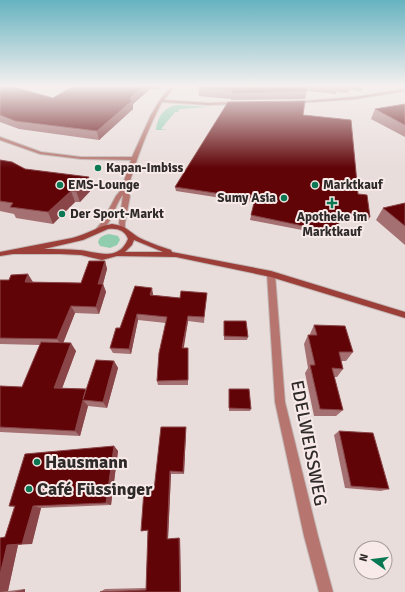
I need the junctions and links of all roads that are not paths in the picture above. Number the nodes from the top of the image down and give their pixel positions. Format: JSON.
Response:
{"nodes":[{"id":1,"x":154,"y":113,"type":"edge"},
{"id":2,"x":0,"y":138,"type":"edge"},
{"id":3,"x":134,"y":159,"type":"junction"},
{"id":4,"x":124,"y":192,"type":"junction"},
{"id":5,"x":99,"y":229,"type":"junction"},
{"id":6,"x":123,"y":229,"type":"junction"},
{"id":7,"x":89,"y":234,"type":"junction"},
{"id":8,"x":130,"y":235,"type":"junction"},
{"id":9,"x":10,"y":252,"type":"junction"},
{"id":10,"x":88,"y":252,"type":"junction"},
{"id":11,"x":0,"y":254,"type":"edge"},
{"id":12,"x":118,"y":254,"type":"junction"},
{"id":13,"x":176,"y":255,"type":"junction"},
{"id":14,"x":271,"y":274,"type":"junction"},
{"id":15,"x":405,"y":315,"type":"edge"},
{"id":16,"x":326,"y":592,"type":"edge"}],
"edges":[{"from":1,"to":3,"type":"street"},
{"from":2,"to":3,"type":"street"},
{"from":3,"to":4,"type":"street"},
{"from":4,"to":5,"type":"street"},
{"from":4,"to":6,"type":"street"},
{"from":5,"to":6,"type":"main road"},
{"from":5,"to":7,"type":"main road"},
{"from":6,"to":8,"type":"main road"},
{"from":7,"to":9,"type":"main road"},
{"from":7,"to":10,"type":"main road"},
{"from":8,"to":12,"type":"main road"},
{"from":8,"to":13,"type":"main road"},
{"from":9,"to":10,"type":"main road"},
{"from":9,"to":11,"type":"main road"},
{"from":10,"to":12,"type":"main road"},
{"from":12,"to":13,"type":"main road"},
{"from":13,"to":14,"type":"main road"},
{"from":14,"to":15,"type":"main road"},
{"from":14,"to":16,"type":"street","name":"EDELWEISSWEG"}]}
